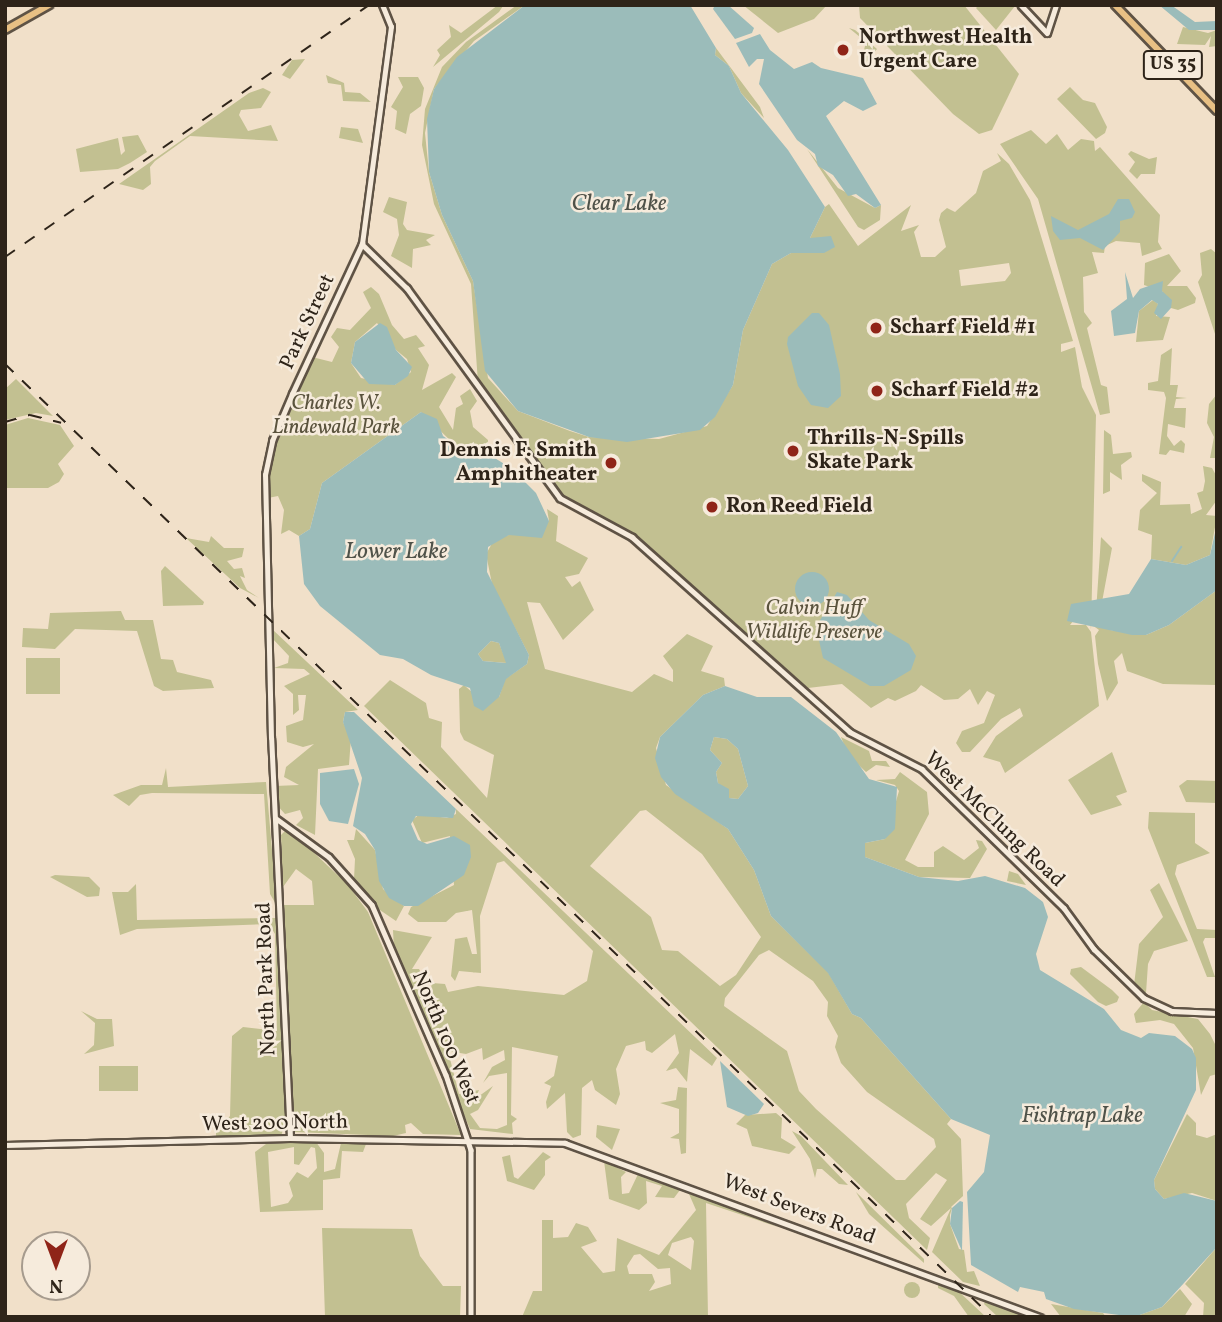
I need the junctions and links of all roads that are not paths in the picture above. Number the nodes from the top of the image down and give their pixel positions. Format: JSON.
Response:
{"nodes":[{"id":1,"x":49,"y":5,"type":"edge"},
{"id":2,"x":1021,"y":5,"type":"edge"},
{"id":3,"x":1056,"y":5,"type":"edge"},
{"id":4,"x":1115,"y":5,"type":"edge"},
{"id":5,"x":383,"y":6,"type":"edge"},
{"id":6,"x":5,"y":30,"type":"edge"},
{"id":7,"x":1217,"y":111,"type":"edge"},
{"id":8,"x":362,"y":244,"type":"junction"},
{"id":9,"x":277,"y":819,"type":"junction"},
{"id":10,"x":1217,"y":1013,"type":"edge"},
{"id":11,"x":290,"y":1138,"type":"junction"},
{"id":12,"x":469,"y":1138,"type":"junction"},
{"id":13,"x":545,"y":1141,"type":"joint"},
{"id":14,"x":5,"y":1145,"type":"edge"},
{"id":15,"x":471,"y":1317,"type":"edge"},
{"id":16,"x":1040,"y":1317,"type":"edge"}],
"edges":[{"from":1,"to":6,"type":"main road"},
{"from":2,"to":3,"type":"street"},
{"from":4,"to":7,"type":"main road","number":"US 35"},
{"from":5,"to":8,"type":"street","name":"Park Street"},
{"from":8,"to":9,"type":"street","name":"Park Street"},
{"from":8,"to":10,"type":"street","name":"West McClung Road"},
{"from":9,"to":11,"type":"street","name":"North Park Road"},
{"from":9,"to":12,"type":"street","name":"North 100 West"},
{"from":11,"to":12,"type":"street","name":"West 200 North"},
{"from":11,"to":14,"type":"street","name":"West 200 North"},
{"from":12,"to":13,"type":"street","name":"West 200 North"},
{"from":12,"to":15,"type":"street","name":"North 100 West"},
{"from":13,"to":16,"type":"street","name":"West Severs Road"}]}
